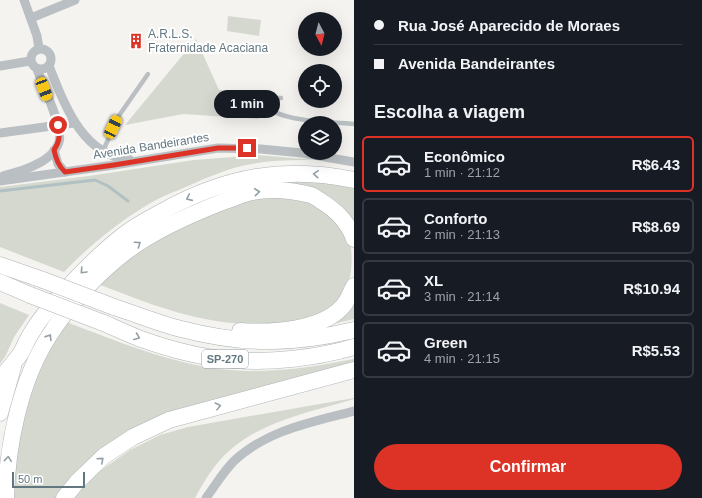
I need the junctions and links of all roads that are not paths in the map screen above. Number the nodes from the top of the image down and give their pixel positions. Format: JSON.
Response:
{"nodes":[{"id":1,"x":24,"y":0,"type":"edge"},
{"id":2,"x":75,"y":0,"type":"edge"},
{"id":3,"x":31,"y":18,"type":"junction"},
{"id":4,"x":38,"y":49,"type":"junction"},
{"id":5,"x":30,"y":61,"type":"junction"},
{"id":6,"x":0,"y":66,"type":"edge"},
{"id":7,"x":49,"y":66,"type":"junction"},
{"id":8,"x":37,"y":69,"type":"junction"},
{"id":9,"x":148,"y":74,"type":"dead end"},
{"id":10,"x":281,"y":98,"type":"dead end"},
{"id":11,"x":298,"y":118,"type":"edge"},
{"id":12,"x":74,"y":123,"type":"junction"},
{"id":13,"x":342,"y":123,"type":"edge"},
{"id":14,"x":354,"y":124,"type":"edge"},
{"id":15,"x":58,"y":125,"type":"junction"},
{"id":16,"x":0,"y":134,"type":"edge"},
{"id":17,"x":54,"y":150,"type":"junction"},
{"id":18,"x":103,"y":151,"type":"junction"},
{"id":19,"x":298,"y":153,"type":"edge"},
{"id":20,"x":342,"y":159,"type":"edge"},
{"id":21,"x":140,"y":160,"type":"junction"},
{"id":22,"x":354,"y":162,"type":"edge"},
{"id":23,"x":65,"y":172,"type":"junction"},
{"id":24,"x":0,"y":177,"type":"edge"},
{"id":25,"x":354,"y":180,"type":"edge"},
{"id":26,"x":0,"y":181,"type":"edge"},
{"id":27,"x":354,"y":239,"type":"edge"},
{"id":28,"x":0,"y":265,"type":"edge"},
{"id":29,"x":4,"y":285,"type":"edge"},
{"id":30,"x":354,"y":286,"type":"edge"},
{"id":31,"x":180,"y":329,"type":"junction"},
{"id":32,"x":354,"y":330,"type":"edge"},
{"id":33,"x":354,"y":347,"type":"edge"},
{"id":34,"x":16,"y":360,"type":"junction"},
{"id":35,"x":354,"y":370,"type":"edge"},
{"id":36,"x":0,"y":379,"type":"edge"},
{"id":37,"x":354,"y":411,"type":"edge"},
{"id":38,"x":0,"y":413,"type":"edge"},
{"id":39,"x":6,"y":498,"type":"edge"},
{"id":40,"x":64,"y":498,"type":"edge"},
{"id":41,"x":206,"y":498,"type":"edge"}],
"edges":[{"from":1,"to":3,"type":"street"},
{"from":2,"to":3,"type":"street"},
{"from":3,"to":4,"type":"street"},
{"from":4,"to":5,"type":"street"},
{"from":4,"to":7,"type":"street"},
{"from":5,"to":6,"type":"street"},
{"from":5,"to":8,"type":"street"},
{"from":7,"to":8,"type":"street"},
{"from":7,"to":12,"type":"street"},
{"from":8,"to":15,"type":"street"},
{"from":9,"to":18,"type":"lane"},
{"from":10,"to":11,"type":"lane"},
{"from":12,"to":15,"type":"street"},
{"from":12,"to":18,"type":"street"},
{"from":13,"to":14,"type":"lane"},
{"from":15,"to":16,"type":"street"},
{"from":15,"to":17,"type":"street"},
{"from":17,"to":23,"type":"street"},
{"from":17,"to":24,"type":"street"},
{"from":18,"to":21,"type":"street"},
{"from":19,"to":21,"type":"street","name":"Avenida Bandeirantes"},
{"from":20,"to":22,"type":"street","name":"Avenida Bandeirantes"},
{"from":21,"to":23,"type":"street","name":"Avenida Bandeirantes"},
{"from":23,"to":26,"type":"street","name":"Avenida Bandeirantes"},
{"from":25,"to":34,"type":"highway","one_way":true},
{"from":39,"to":27,"type":"highway","one_way":true},
{"from":28,"to":31,"type":"highway","number":"SP-270","bridge":true},
{"from":29,"to":33,"type":"highway","number":"SP-270","one_way":true,"bridge":true},
{"from":30,"to":31,"type":"highway"},
{"from":31,"to":32,"type":"highway","number":"SP-270"},
{"from":34,"to":36,"type":"highway"},
{"from":34,"to":38,"type":"highway"},
{"from":40,"to":35,"type":"highway","one_way":true},
{"from":37,"to":41,"type":"street"}]}
